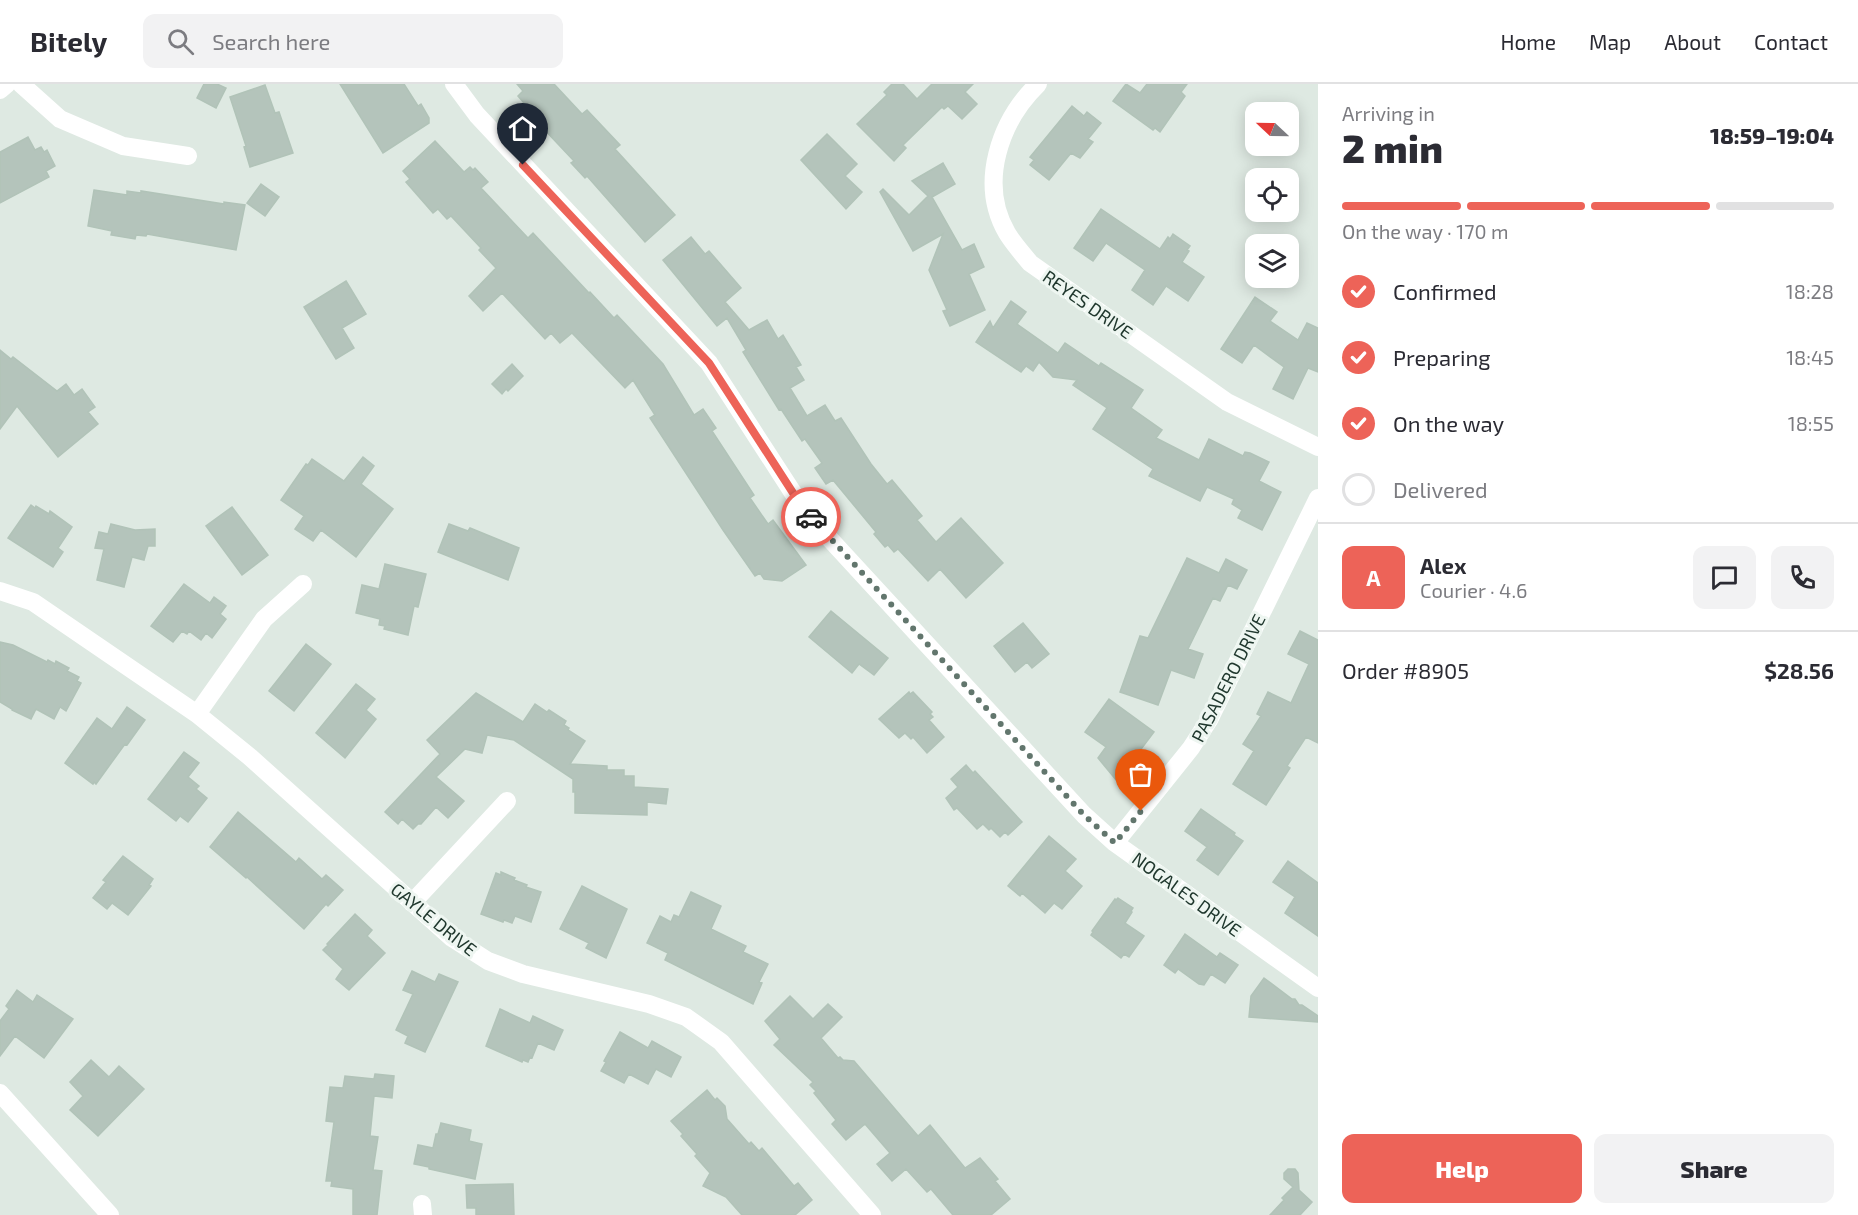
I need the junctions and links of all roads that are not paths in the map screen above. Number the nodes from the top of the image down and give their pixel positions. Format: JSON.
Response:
{"nodes":[{"id":1,"x":7,"y":84,"type":"edge"},
{"id":2,"x":21,"y":84,"type":"edge"},
{"id":3,"x":454,"y":84,"type":"edge"},
{"id":4,"x":1038,"y":84,"type":"edge"},
{"id":5,"x":0,"y":90,"type":"edge"},
{"id":6,"x":188,"y":156,"type":"dead end"},
{"id":7,"x":1318,"y":447,"type":"edge"},
{"id":8,"x":1318,"y":498,"type":"edge"},
{"id":9,"x":303,"y":584,"type":"dead end"},
{"id":10,"x":0,"y":591,"type":"edge"},
{"id":11,"x":197,"y":714,"type":"junction"},
{"id":12,"x":507,"y":801,"type":"dead end"},
{"id":13,"x":1115,"y":843,"type":"junction"},
{"id":14,"x":412,"y":903,"type":"junction"},
{"id":15,"x":1318,"y":988,"type":"edge"},
{"id":16,"x":0,"y":1093,"type":"edge"},
{"id":17,"x":110,"y":1215,"type":"edge"},
{"id":18,"x":872,"y":1215,"type":"edge"}],
"edges":[{"from":1,"to":5,"type":"street"},
{"from":2,"to":6,"type":"street"},
{"from":3,"to":13,"type":"street","name":"NOGALES DRIVE"},
{"from":4,"to":7,"type":"street","name":"REYES DRIVE"},
{"from":8,"to":13,"type":"street","name":"PASADERO DRIVE"},
{"from":9,"to":11,"type":"street"},
{"from":10,"to":11,"type":"street","name":"GAYLE DRIVE"},
{"from":11,"to":14,"type":"street","name":"GAYLE DRIVE"},
{"from":12,"to":14,"type":"street"},
{"from":13,"to":15,"type":"street","name":"NOGALES DRIVE"},
{"from":14,"to":18,"type":"street","name":"GAYLE DRIVE"},
{"from":16,"to":17,"type":"street"}]}
